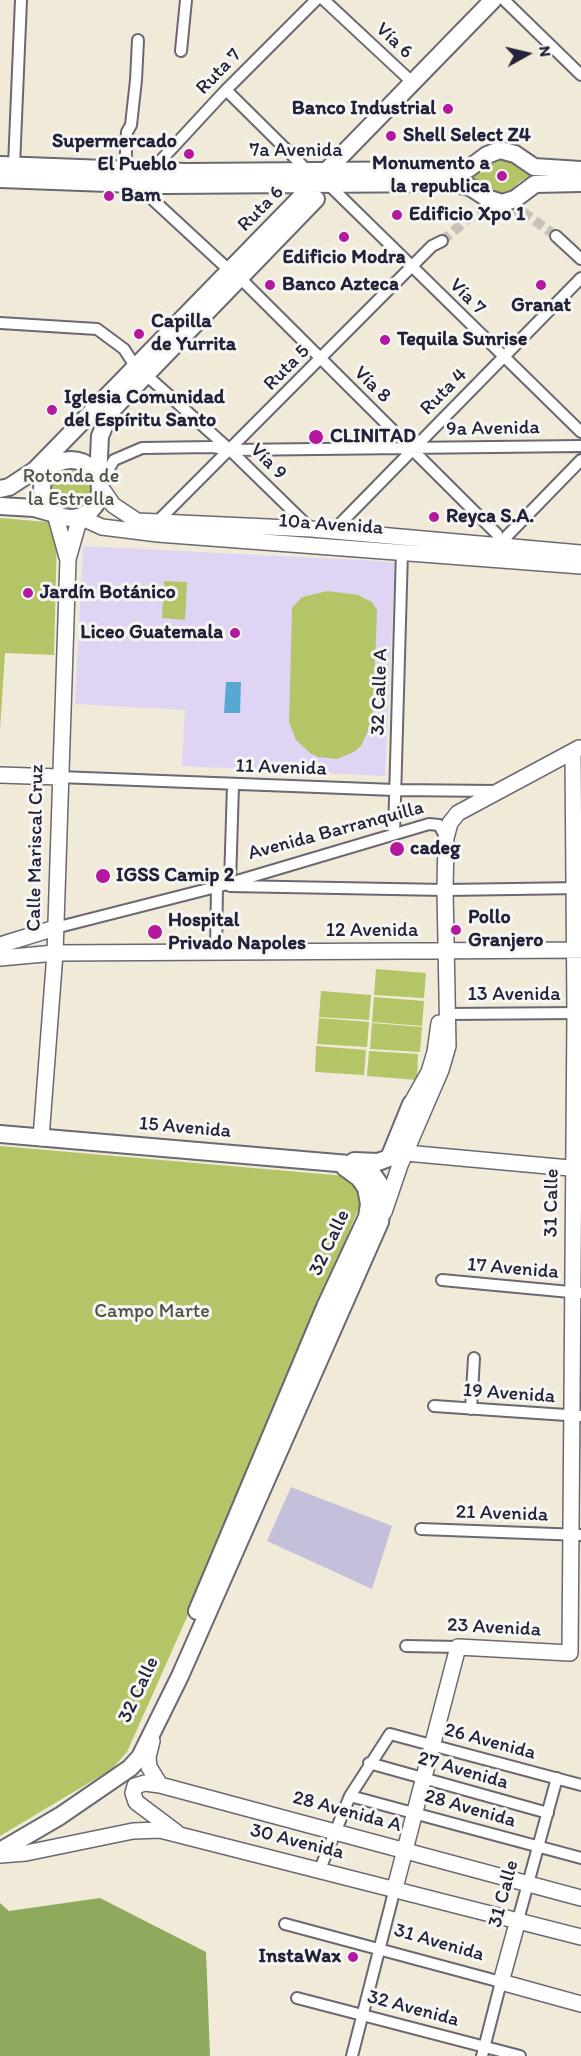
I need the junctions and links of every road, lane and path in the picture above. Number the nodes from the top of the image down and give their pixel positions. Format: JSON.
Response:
{"nodes":[{"id":1,"x":21,"y":0,"type":"edge"},
{"id":2,"x":186,"y":0,"type":"edge"},
{"id":3,"x":316,"y":0,"type":"edge"},
{"id":4,"x":324,"y":0,"type":"edge"},
{"id":5,"x":493,"y":0,"type":"edge"},
{"id":6,"x":504,"y":0,"type":"edge"},
{"id":7,"x":138,"y":40,"type":"dead end"},
{"id":8,"x":181,"y":51,"type":"dead end"},
{"id":9,"x":581,"y":75,"type":"edge"},
{"id":10,"x":413,"y":83,"type":"junction"},
{"id":11,"x":226,"y":90,"type":"junction"},
{"id":12,"x":7,"y":165,"type":"edge"},
{"id":13,"x":581,"y":170,"type":"edge"},
{"id":14,"x":125,"y":171,"type":"junction"},
{"id":15,"x":151,"y":171,"type":"junction"},
{"id":16,"x":324,"y":177,"type":"junction"},
{"id":17,"x":0,"y":179,"type":"edge"},
{"id":18,"x":581,"y":183,"type":"edge"},
{"id":19,"x":137,"y":185,"type":"junction"},
{"id":20,"x":162,"y":185,"type":"junction"},
{"id":21,"x":166,"y":211,"type":"junction"},
{"id":22,"x":556,"y":236,"type":"tunnel mouth"},
{"id":23,"x":442,"y":241,"type":"tunnel mouth"},
{"id":24,"x":581,"y":259,"type":"edge"},
{"id":25,"x":412,"y":267,"type":"junction"},
{"id":26,"x":235,"y":274,"type":"junction"},
{"id":27,"x":581,"y":278,"type":"edge"},
{"id":28,"x":0,"y":323,"type":"edge"},
{"id":29,"x":503,"y":358,"type":"junction"},
{"id":30,"x":320,"y":360,"type":"junction"},
{"id":31,"x":140,"y":370,"type":"junction"},
{"id":32,"x":581,"y":432,"type":"edge"},
{"id":33,"x":581,"y":446,"type":"edge"},
{"id":34,"x":57,"y":447,"type":"junction"},
{"id":35,"x":412,"y":449,"type":"junction"},
{"id":36,"x":230,"y":450,"type":"junction"},
{"id":37,"x":581,"y":460,"type":"edge"},
{"id":38,"x":55,"y":465,"type":"junction"},
{"id":39,"x":35,"y":470,"type":"junction"},
{"id":40,"x":0,"y":480,"type":"edge"},
{"id":41,"x":19,"y":482,"type":"junction"},
{"id":42,"x":99,"y":483,"type":"junction"},
{"id":43,"x":0,"y":489,"type":"edge"},
{"id":44,"x":0,"y":507,"type":"edge"},
{"id":45,"x":55,"y":514,"type":"junction"},
{"id":46,"x":80,"y":517,"type":"junction"},
{"id":47,"x":158,"y":521,"type":"junction"},
{"id":48,"x":98,"y":526,"type":"junction"},
{"id":49,"x":311,"y":529,"type":"junction"},
{"id":50,"x":333,"y":531,"type":"junction"},
{"id":51,"x":73,"y":541,"type":"junction"},
{"id":52,"x":498,"y":545,"type":"junction"},
{"id":53,"x":402,"y":551,"type":"junction"},
{"id":54,"x":581,"y":553,"type":"edge"},
{"id":55,"x":68,"y":559,"type":"junction"},
{"id":56,"x":581,"y":566,"type":"edge"},
{"id":57,"x":577,"y":750,"type":"edge"},
{"id":58,"x":0,"y":775,"type":"edge"},
{"id":59,"x":59,"y":777,"type":"junction"},
{"id":60,"x":233,"y":785,"type":"junction"},
{"id":61,"x":395,"y":790,"type":"junction"},
{"id":62,"x":501,"y":791,"type":"junction"},
{"id":63,"x":394,"y":834,"type":"junction"},
{"id":64,"x":446,"y":837,"type":"junction"},
{"id":65,"x":222,"y":885,"type":"junction"},
{"id":66,"x":578,"y":888,"type":"edge"},
{"id":67,"x":445,"y":890,"type":"junction"},
{"id":68,"x":55,"y":928,"type":"junction"},
{"id":69,"x":0,"y":946,"type":"edge"},
{"id":70,"x":578,"y":950,"type":"edge"},
{"id":71,"x":446,"y":952,"type":"junction"},
{"id":72,"x":55,"y":953,"type":"junction"},
{"id":73,"x":216,"y":953,"type":"junction"},
{"id":74,"x":0,"y":958,"type":"edge"},
{"id":75,"x":578,"y":1013,"type":"edge"},
{"id":76,"x":448,"y":1014,"type":"junction"},
{"id":77,"x":411,"y":1104,"type":"junction"},
{"id":78,"x":0,"y":1134,"type":"edge"},
{"id":79,"x":41,"y":1138,"type":"junction"},
{"id":80,"x":403,"y":1159,"type":"junction"},
{"id":81,"x":326,"y":1161,"type":"junction"},
{"id":82,"x":577,"y":1169,"type":"edge"},
{"id":83,"x":380,"y":1222,"type":"junction"},
{"id":84,"x":441,"y":1280,"type":"dead end"},
{"id":85,"x":576,"y":1293,"type":"edge"},
{"id":86,"x":474,"y":1358,"type":"dead end"},
{"id":87,"x":434,"y":1406,"type":"dead end"},
{"id":88,"x":471,"y":1409,"type":"junction"},
{"id":89,"x":576,"y":1416,"type":"edge"},
{"id":90,"x":421,"y":1528,"type":"dead end"},
{"id":91,"x":576,"y":1535,"type":"edge"},
{"id":92,"x":406,"y":1646,"type":"dead end"},
{"id":93,"x":458,"y":1647,"type":"junction"},
{"id":94,"x":575,"y":1654,"type":"edge"},
{"id":95,"x":156,"y":1728,"type":"junction"},
{"id":96,"x":432,"y":1745,"type":"junction"},
{"id":97,"x":369,"y":1763,"type":"junction"},
{"id":98,"x":116,"y":1776,"type":"junction"},
{"id":99,"x":424,"y":1778,"type":"junction"},
{"id":100,"x":557,"y":1779,"type":"junction"},
{"id":101,"x":160,"y":1785,"type":"junction"},
{"id":102,"x":581,"y":1785,"type":"edge"},
{"id":103,"x":350,"y":1796,"type":"junction"},
{"id":104,"x":415,"y":1812,"type":"junction"},
{"id":105,"x":548,"y":1813,"type":"junction"},
{"id":106,"x":334,"y":1830,"type":"junction"},
{"id":107,"x":178,"y":1833,"type":"junction"},
{"id":108,"x":538,"y":1847,"type":"junction"},
{"id":109,"x":405,"y":1849,"type":"junction"},
{"id":110,"x":0,"y":1853,"type":"edge"},
{"id":111,"x":581,"y":1858,"type":"edge"},
{"id":112,"x":320,"y":1869,"type":"junction"},
{"id":113,"x":529,"y":1884,"type":"junction"},
{"id":114,"x":395,"y":1888,"type":"junction"},
{"id":115,"x":581,"y":1898,"type":"edge"},
{"id":116,"x":518,"y":1920,"type":"junction"},
{"id":117,"x":285,"y":1924,"type":"dead end"},
{"id":118,"x":581,"y":1937,"type":"edge"},
{"id":119,"x":379,"y":1949,"type":"junction"},
{"id":120,"x":501,"y":1983,"type":"junction"},
{"id":121,"x":297,"y":1998,"type":"dead end"},
{"id":122,"x":581,"y":2004,"type":"edge"},
{"id":123,"x":363,"y":2014,"type":"junction"},
{"id":124,"x":483,"y":2051,"type":"edge"},
{"id":125,"x":352,"y":2056,"type":"edge"},
{"id":126,"x":520,"y":2056,"type":"edge"}],
"edges":[{"from":1,"to":12,"type":"street"},
{"from":2,"to":8,"type":"street"},
{"from":3,"to":11,"type":"street","name":"Ruta 7"},
{"from":4,"to":10,"type":"street","name":"Vía 6"},
{"from":5,"to":10,"type":"main road","name":"Ruta 6"},
{"from":6,"to":9,"type":"street"},
{"from":7,"to":14,"type":"street"},
{"from":10,"to":16,"type":"main road","name":"Ruta 6"},
{"from":11,"to":15,"type":"street","name":"Ruta 7"},
{"from":11,"to":16,"type":"street","name":"Vía 7"},
{"from":12,"to":14,"type":"main road","name":"7a Avenida"},
{"from":13,"to":16,"type":"main road","name":"7a Avenida"},
{"from":14,"to":15,"type":"main road","name":"7a Avenida"},
{"from":15,"to":16,"type":"main road","name":"7a Avenida"},
{"from":16,"to":18,"type":"main road","name":"7a Avenida"},
{"from":16,"to":20,"type":"main road","name":"7a Avenida"},
{"from":16,"to":25,"type":"street","name":"Vía 7"},
{"from":16,"to":26,"type":"main road","name":"Ruta 6"},
{"from":17,"to":19,"type":"main road","name":"7a Avenida"},
{"from":19,"to":20,"type":"main road","name":"7a Avenida"},
{"from":19,"to":21,"type":"street","name":"Vía 8"},
{"from":20,"to":21,"type":"street"},
{"from":21,"to":26,"type":"street","name":"Vía 8"},
{"from":22,"to":24,"type":"street"},
{"from":23,"to":25,"type":"street","name":"Ruta 5"},
{"from":25,"to":29,"type":"street","name":"Vía 7"},
{"from":25,"to":30,"type":"street","name":"Ruta 5"},
{"from":26,"to":30,"type":"street","name":"Vía 8"},
{"from":26,"to":31,"type":"main road","name":"Ruta 6"},
{"from":27,"to":29,"type":"street","name":"Ruta 4"},
{"from":28,"to":31,"type":"street","name":"Vía 9"},
{"from":29,"to":32,"type":"street","name":"Vía 7"},
{"from":29,"to":35,"type":"street","name":"Ruta 4"},
{"from":30,"to":35,"type":"street","name":"Vía 8"},
{"from":30,"to":36,"type":"street","name":"Ruta 5"},
{"from":31,"to":34,"type":"main road","name":"Ruta 6"},
{"from":31,"to":36,"type":"street","name":"Vía 9"},
{"from":31,"to":42,"type":"main road","name":"Ruta 6"},
{"from":33,"to":35,"type":"street","name":"9a Avenida"},
{"from":34,"to":38,"type":"main road"},
{"from":34,"to":39,"type":"main road","name":"Ruta 6"},
{"from":35,"to":36,"type":"street","name":"9a Avenida"},
{"from":35,"to":50,"type":"street","name":"Ruta 4"},
{"from":35,"to":52,"type":"street","name":"Vía 8"},
{"from":36,"to":42,"type":"street","name":"9a Avenida"},
{"from":36,"to":47,"type":"street","name":"Ruta 5"},
{"from":36,"to":49,"type":"street","name":"Vía 9"},
{"from":37,"to":52,"type":"street"},
{"from":38,"to":39,"type":"main road"},
{"from":38,"to":42,"type":"main road"},
{"from":38,"to":45,"type":"main road"},
{"from":39,"to":41,"type":"main road"},
{"from":40,"to":41,"type":"street"},
{"from":41,"to":43,"type":"main road"},
{"from":42,"to":46,"type":"main road"},
{"from":42,"to":47,"type":"street","name":"10a Avenida"},
{"from":44,"to":45,"type":"main road"},
{"from":45,"to":46,"type":"main road"},
{"from":45,"to":55,"type":"street","name":"Calle Mariscal Cruz"},
{"from":46,"to":48,"type":"street","name":"10a Avenida"},
{"from":46,"to":51,"type":"street","name":"Calle Mariscal Cruz"},
{"from":47,"to":49,"type":"street","name":"10a Avenida"},
{"from":48,"to":51,"type":"street"},
{"from":48,"to":53,"type":"street","name":"10a Avenida"},
{"from":49,"to":50,"type":"street","name":"10a Avenida"},
{"from":50,"to":52,"type":"street","name":"10a Avenida"},
{"from":51,"to":55,"type":"street","name":"Calle Mariscal Cruz"},
{"from":52,"to":53,"type":"street"},
{"from":52,"to":54,"type":"street","name":"10a Avenida"},
{"from":53,"to":56,"type":"street","name":"10a Avenida"},
{"from":53,"to":61,"type":"street","name":"32 Calle A"},
{"from":55,"to":59,"type":"street","name":"Calle Mariscal Cruz"},
{"from":57,"to":62,"type":"street","name":"Avenida Barranquilla"},
{"from":57,"to":66,"type":"street","name":"31 Calle"},
{"from":58,"to":59,"type":"street"},
{"from":59,"to":60,"type":"street","name":"11 Avenida"},
{"from":59,"to":68,"type":"street","name":"Calle Mariscal Cruz"},
{"from":60,"to":61,"type":"street","name":"11 Avenida"},
{"from":60,"to":65,"type":"street"},
{"from":61,"to":62,"type":"street","name":"11 Avenida"},
{"from":61,"to":63,"type":"street","name":"32 Calle A"},
{"from":62,"to":64,"type":"street","name":"Avenida Barranquilla"},
{"from":63,"to":64,"type":"street","name":"Avenida Barranquilla"},
{"from":63,"to":65,"type":"street","name":"Avenida Barranquilla"},
{"from":64,"to":67,"type":"street","name":"32 Calle"},
{"from":65,"to":67,"type":"street"},
{"from":65,"to":68,"type":"street","name":"Avenida Barranquilla"},
{"from":65,"to":73,"type":"street"},
{"from":66,"to":67,"type":"street"},
{"from":66,"to":70,"type":"street","name":"31 Calle"},
{"from":67,"to":71,"type":"street","name":"32 Calle"},
{"from":68,"to":69,"type":"street","name":"Avenida Barranquilla"},
{"from":68,"to":72,"type":"street","name":"Calle Mariscal Cruz"},
{"from":69,"to":72,"type":"street"},
{"from":70,"to":71,"type":"street","name":"12 Avenida"},
{"from":70,"to":75,"type":"street","name":"31 Calle"},
{"from":71,"to":73,"type":"street","name":"12 Avenida"},
{"from":71,"to":76,"type":"street","name":"32 Calle"},
{"from":71,"to":77,"type":"street","name":"32 Calle"},
{"from":72,"to":73,"type":"street","name":"12 Avenida"},
{"from":72,"to":74,"type":"street"},
{"from":72,"to":79,"type":"street","name":"Calle Mariscal Cruz"},
{"from":75,"to":76,"type":"street","name":"13 Avenida"},
{"from":75,"to":82,"type":"street","name":"31 Calle"},
{"from":76,"to":80,"type":"street","name":"32 Calle"},
{"from":77,"to":80,"type":"street","name":"32 Calle"},
{"from":77,"to":81,"type":"main road"},
{"from":78,"to":79,"type":"main road","name":"15 Avenida"},
{"from":79,"to":81,"type":"main road","name":"15 Avenida"},
{"from":80,"to":82,"type":"street"},
{"from":80,"to":83,"type":"street","name":"32 Calle"},
{"from":81,"to":83,"type":"main road","name":"32 Calle"},
{"from":81,"to":98,"type":"main road","name":"32 Calle"},
{"from":82,"to":85,"type":"street","name":"31 Calle"},
{"from":83,"to":95,"type":"main road","name":"32 Calle"},
{"from":84,"to":85,"type":"street","name":"17 Avenida"},
{"from":85,"to":89,"type":"street","name":"31 Calle"},
{"from":86,"to":88,"type":"street"},
{"from":87,"to":88,"type":"street","name":"19 Avenida"},
{"from":88,"to":89,"type":"street","name":"19 Avenida"},
{"from":89,"to":91,"type":"street","name":"31 Calle"},
{"from":90,"to":91,"type":"street","name":"21 Avenida"},
{"from":91,"to":94,"type":"street","name":"31 Calle"},
{"from":92,"to":93,"type":"street","name":"23 Avenida"},
{"from":93,"to":94,"type":"street","name":"23 Avenida"},
{"from":93,"to":96,"type":"street"},
{"from":95,"to":98,"type":"main road","name":"32 Calle"},
{"from":95,"to":101,"type":"street"},
{"from":96,"to":97,"type":"street","name":"26 Avenida"},
{"from":96,"to":99,"type":"street"},
{"from":96,"to":100,"type":"street","name":"26 Avenida"},
{"from":97,"to":99,"type":"street","name":"27 Avenida"},
{"from":97,"to":103,"type":"street"},
{"from":98,"to":110,"type":"main road"},
{"from":99,"to":104,"type":"street"},
{"from":99,"to":105,"type":"street","name":"27 Avenida"},
{"from":100,"to":102,"type":"street","name":"26 Avenida"},
{"from":100,"to":105,"type":"street","name":"31 Calle"},
{"from":101,"to":106,"type":"street","name":"28 Avenida A"},
{"from":101,"to":107,"type":"street"},
{"from":103,"to":104,"type":"street","name":"28 Avenida"},
{"from":103,"to":106,"type":"street"},
{"from":104,"to":108,"type":"street","name":"28 Avenida"},
{"from":104,"to":109,"type":"street"},
{"from":105,"to":108,"type":"street","name":"31 Calle"},
{"from":106,"to":109,"type":"street","name":"28 Avenida A"},
{"from":106,"to":112,"type":"street"},
{"from":107,"to":110,"type":"street","name":"30 Avenida"},
{"from":107,"to":112,"type":"street","name":"30 Avenida"},
{"from":108,"to":111,"type":"street","name":"28 Avenida"},
{"from":108,"to":113,"type":"street","name":"31 Calle"},
{"from":109,"to":113,"type":"street","name":"28 Avenida A"},
{"from":109,"to":114,"type":"street"},
{"from":112,"to":114,"type":"street","name":"30 Avenida"},
{"from":113,"to":115,"type":"street","name":"28 Avenida A"},
{"from":113,"to":116,"type":"street","name":"31 Calle"},
{"from":114,"to":116,"type":"street","name":"30 Avenida"},
{"from":114,"to":119,"type":"street"},
{"from":116,"to":118,"type":"street","name":"30 Avenida"},
{"from":116,"to":120,"type":"street","name":"31 Calle"},
{"from":117,"to":119,"type":"street","name":"31 Avenida"},
{"from":119,"to":120,"type":"street","name":"31 Avenida"},
{"from":119,"to":123,"type":"street"},
{"from":120,"to":122,"type":"street","name":"31 Avenida"},
{"from":120,"to":124,"type":"street","name":"31 Calle"},
{"from":121,"to":123,"type":"street","name":"32 Avenida"},
{"from":123,"to":124,"type":"street","name":"32 Avenida"},
{"from":123,"to":125,"type":"street"},
{"from":124,"to":126,"type":"street","name":"32 Avenida"}]}
